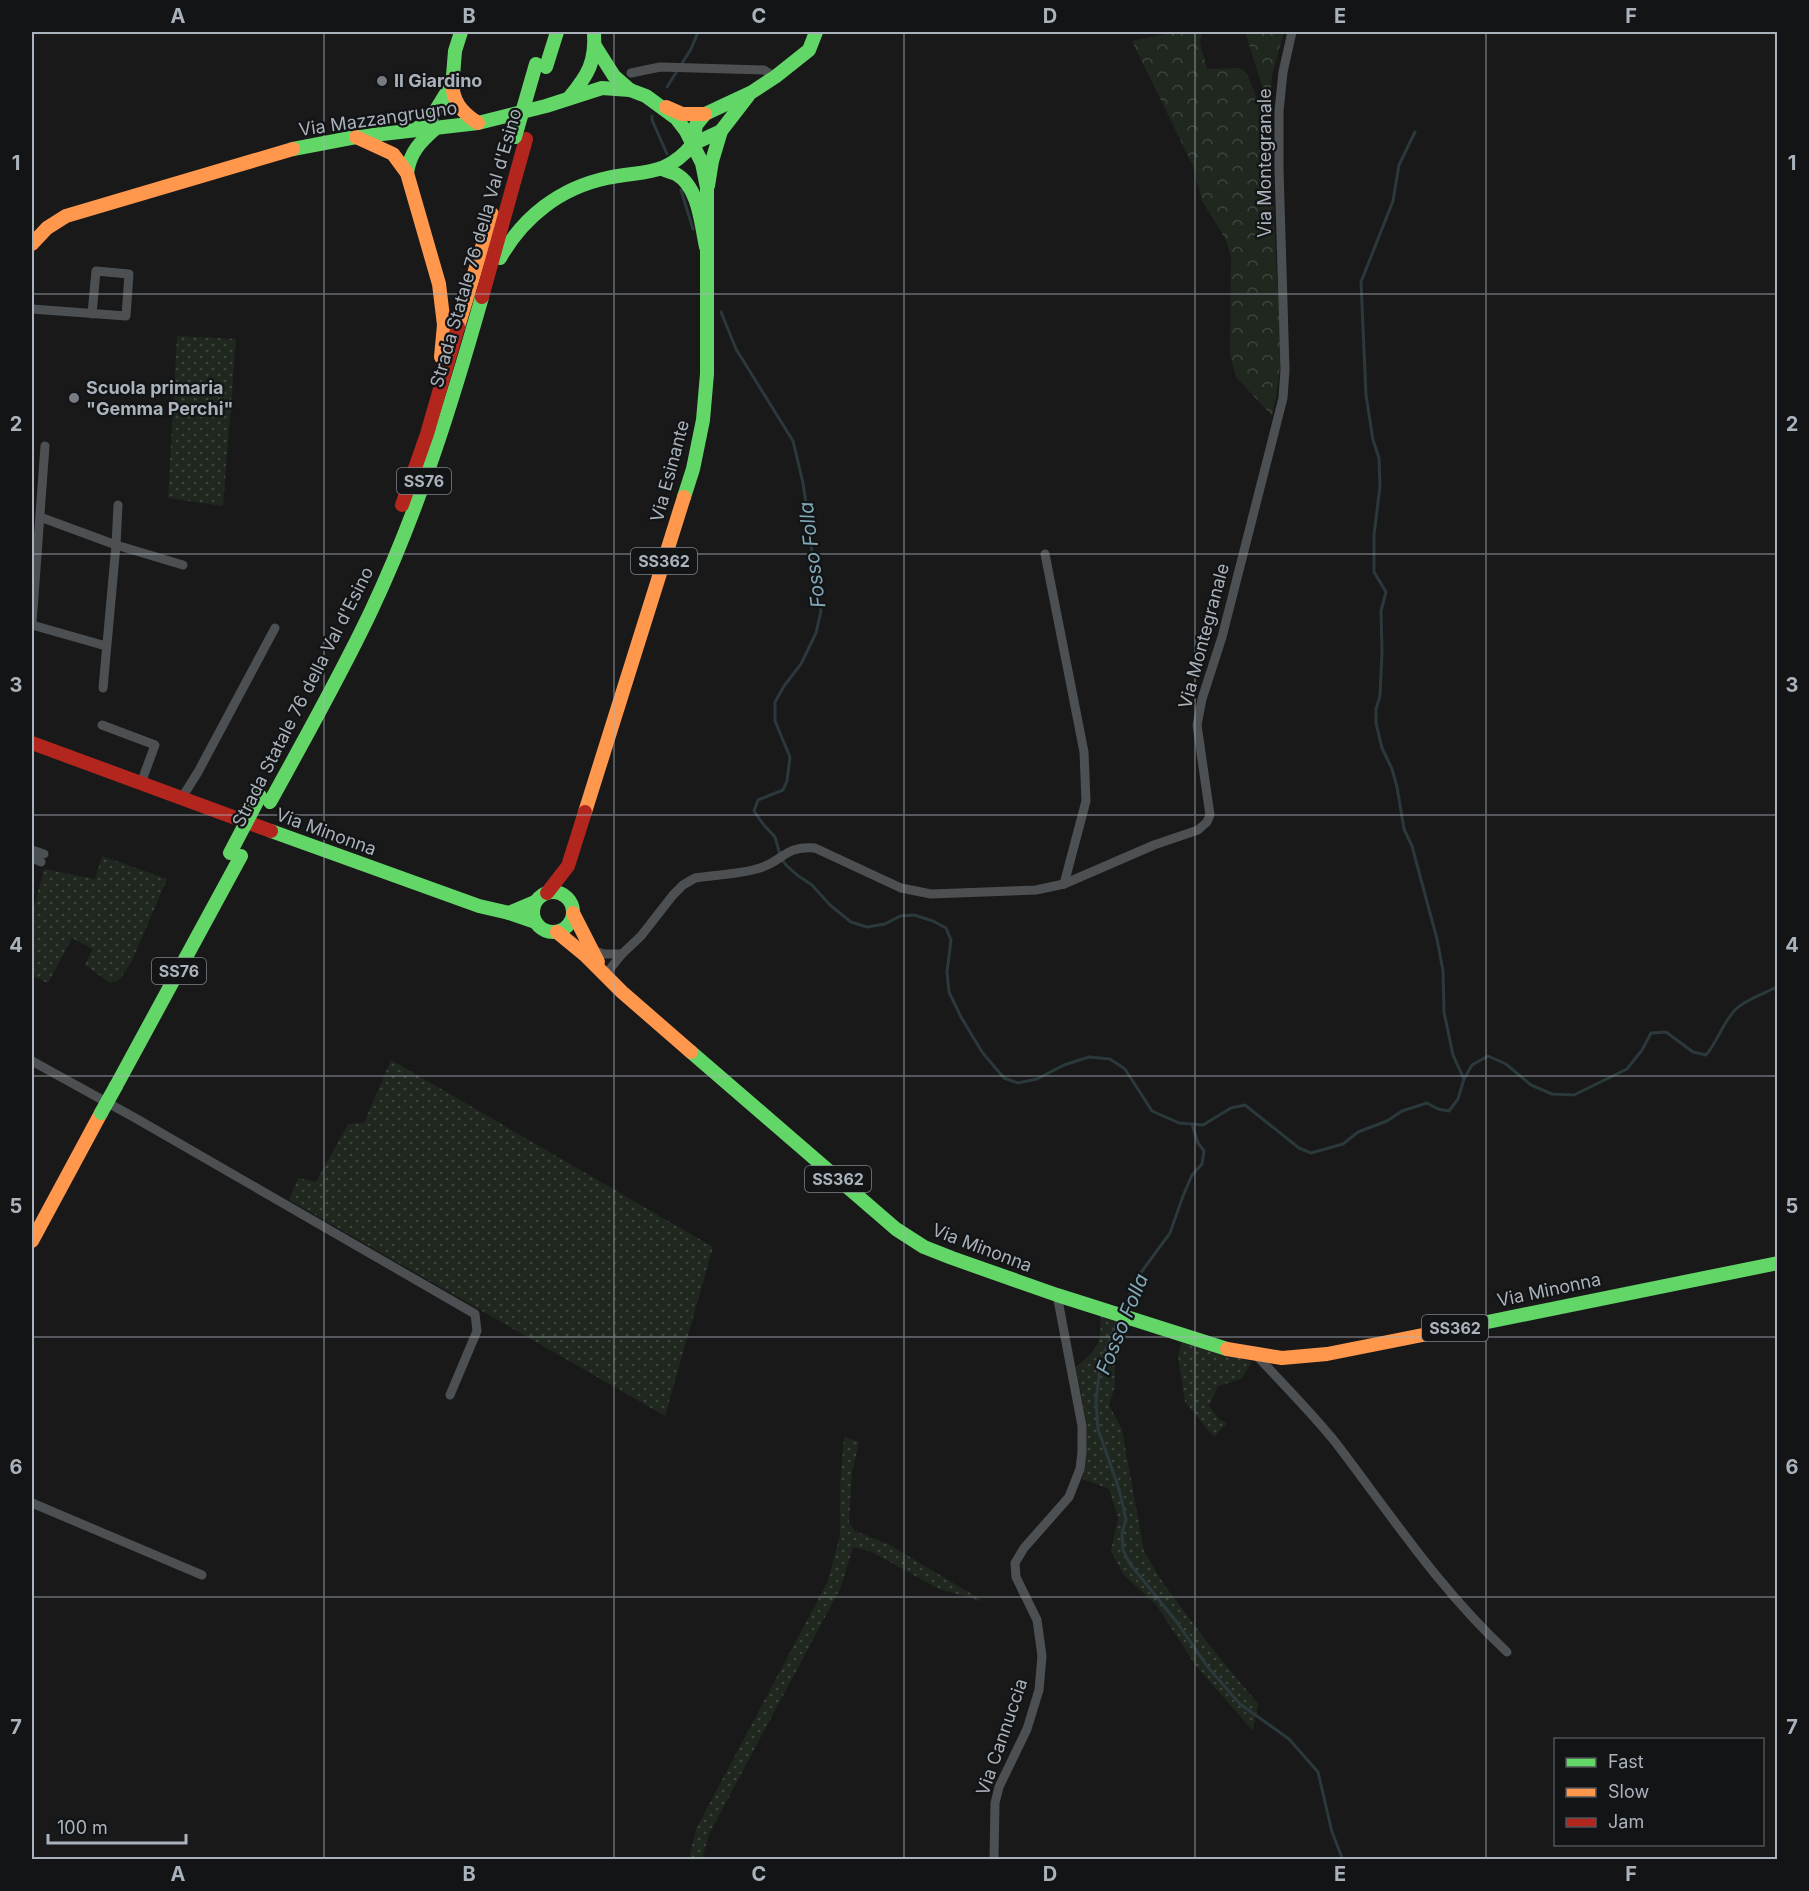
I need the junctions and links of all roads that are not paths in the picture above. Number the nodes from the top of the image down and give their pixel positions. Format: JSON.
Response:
{"nodes":[{"id":1,"x":461,"y":32,"type":"edge"},
{"id":2,"x":546,"y":32,"type":"edge"},
{"id":3,"x":557,"y":32,"type":"edge"},
{"id":4,"x":594,"y":32,"type":"edge"},
{"id":5,"x":816,"y":32,"type":"edge"},
{"id":6,"x":1292,"y":32,"type":"edge"},
{"id":7,"x":595,"y":46,"type":"junction"},
{"id":8,"x":541,"y":66,"type":"junction"},
{"id":9,"x":631,"y":73,"type":"dead end"},
{"id":10,"x":453,"y":76,"type":"junction"},
{"id":11,"x":775,"y":77,"type":"junction"},
{"id":12,"x":630,"y":90,"type":"junction"},
{"id":13,"x":752,"y":92,"type":"junction"},
{"id":14,"x":569,"y":98,"type":"junction"},
{"id":15,"x":660,"y":105,"type":"junction"},
{"id":16,"x":705,"y":114,"type":"junction"},
{"id":17,"x":478,"y":123,"type":"junction"},
{"id":18,"x":436,"y":128,"type":"junction"},
{"id":19,"x":415,"y":130,"type":"junction"},
{"id":20,"x":721,"y":131,"type":"junction"},
{"id":21,"x":356,"y":137,"type":"junction"},
{"id":22,"x":521,"y":138,"type":"junction"},
{"id":23,"x":693,"y":144,"type":"junction"},
{"id":24,"x":662,"y":170,"type":"junction"},
{"id":25,"x":407,"y":173,"type":"junction"},
{"id":26,"x":708,"y":188,"type":"junction"},
{"id":27,"x":32,"y":244,"type":"edge"},
{"id":28,"x":706,"y":247,"type":"junction"},
{"id":29,"x":484,"y":289,"type":"junction"},
{"id":30,"x":32,"y":309,"type":"edge"},
{"id":31,"x":92,"y":314,"type":"junction"},
{"id":32,"x":45,"y":446,"type":"dead end"},
{"id":33,"x":117,"y":505,"type":"dead end"},
{"id":34,"x":400,"y":512,"type":"junction"},
{"id":35,"x":40,"y":516,"type":"junction"},
{"id":36,"x":116,"y":545,"type":"junction"},
{"id":37,"x":1045,"y":554,"type":"dead end"},
{"id":38,"x":34,"y":561,"type":"edge"},
{"id":39,"x":183,"y":565,"type":"dead end"},
{"id":40,"x":32,"y":624,"type":"edge"},
{"id":41,"x":275,"y":628,"type":"dead end"},
{"id":42,"x":106,"y":646,"type":"junction"},
{"id":43,"x":103,"y":688,"type":"dead end"},
{"id":44,"x":102,"y":725,"type":"dead end"},
{"id":45,"x":32,"y":743,"type":"edge"},
{"id":46,"x":141,"y":783,"type":"junction"},
{"id":47,"x":181,"y":799,"type":"junction"},
{"id":48,"x":265,"y":799,"type":"junction"},
{"id":49,"x":32,"y":850,"type":"edge"},
{"id":50,"x":39,"y":858,"type":"edge"},
{"id":51,"x":568,"y":866,"type":"junction"},
{"id":52,"x":1064,"y":884,"type":"junction"},
{"id":53,"x":547,"y":893,"type":"junction"},
{"id":54,"x":535,"y":902,"type":"junction"},
{"id":55,"x":572,"y":908,"type":"junction"},
{"id":56,"x":509,"y":913,"type":"junction"},
{"id":57,"x":535,"y":922,"type":"junction"},
{"id":58,"x":557,"y":932,"type":"junction"},
{"id":59,"x":590,"y":949,"type":"junction"},
{"id":60,"x":622,"y":954,"type":"junction"},
{"id":61,"x":605,"y":975,"type":"junction"},
{"id":62,"x":32,"y":1061,"type":"edge"},
{"id":63,"x":96,"y":1109,"type":"junction"},
{"id":64,"x":32,"y":1216,"type":"edge"},
{"id":65,"x":32,"y":1241,"type":"edge"},
{"id":66,"x":1778,"y":1263,"type":"edge"},
{"id":67,"x":1057,"y":1295,"type":"junction"},
{"id":68,"x":1256,"y":1355,"type":"junction"},
{"id":69,"x":450,"y":1395,"type":"dead end"},
{"id":70,"x":32,"y":1503,"type":"edge"},
{"id":71,"x":202,"y":1575,"type":"dead end"},
{"id":72,"x":1507,"y":1652,"type":"dead end"},
{"id":73,"x":994,"y":1860,"type":"edge"}],
"edges":[{"from":1,"to":10,"type":"main road"},
{"from":2,"to":8,"type":"main road","name":"Strada Statale 76 della Val d'Esino","number":"SS76"},
{"from":3,"to":8,"type":"main road","name":"Strada Statale 76 della Val d'Esino","number":"SS76"},
{"from":4,"to":7,"type":"main road"},
{"from":5,"to":11,"type":"main road"},
{"from":6,"to":52,"type":"street","name":"Via Montegranale"},
{"from":7,"to":12,"type":"main road"},
{"from":7,"to":14,"type":"main road"},
{"from":8,"to":22,"type":"main road","name":"Strada Statale 76 della Val d'Esino","number":"SS76"},
{"from":9,"to":11,"type":"street"},
{"from":10,"to":17,"type":"main road"},
{"from":10,"to":19,"type":"main road"},
{"from":11,"to":13,"type":"main road"},
{"from":12,"to":14,"type":"main road","name":"Via Mazzangrugno","number":"SS362"},
{"from":12,"to":15,"type":"main road","name":"Via Mazzangrugno","number":"SS362"},
{"from":13,"to":16,"type":"main road"},
{"from":13,"to":20,"type":"main road"},
{"from":14,"to":17,"type":"main road","name":"Via Mazzangrugno","number":"SS362"},
{"from":15,"to":16,"type":"main road","name":"Via Mazzangrugno"},
{"from":15,"to":23,"type":"main road","name":"Via Mazzangrugno","number":"SS362"},
{"from":16,"to":23,"type":"main road"},
{"from":17,"to":18,"type":"main road","name":"Via Mazzangrugno","number":"SS362"},
{"from":18,"to":19,"type":"main road","name":"Via Mazzangrugno","number":"SS362"},
{"from":18,"to":25,"type":"main road"},
{"from":19,"to":21,"type":"main road","name":"Via Mazzangrugno","number":"SS362"},
{"from":20,"to":23,"type":"main road"},
{"from":20,"to":26,"type":"main road"},
{"from":21,"to":25,"type":"main road"},
{"from":21,"to":27,"type":"main road","name":"Via Mazzangrugno","number":"SS362"},
{"from":22,"to":29,"type":"main road","name":"Strada Statale 76 della Val d'Esino","number":"SS76"},
{"from":22,"to":34,"type":"main road","name":"Strada Statale 76 della Val d'Esino","number":"SS76"},
{"from":23,"to":24,"type":"main road"},
{"from":23,"to":26,"type":"main road","name":"Via Esinante","number":"SS362"},
{"from":24,"to":28,"type":"main road"},
{"from":24,"to":29,"type":"main road"},
{"from":25,"to":34,"type":"main road"},
{"from":26,"to":28,"type":"main road","name":"Via Esinante","number":"SS362"},
{"from":28,"to":51,"type":"main road","name":"Via Esinante","number":"SS362"},
{"from":29,"to":48,"type":"main road","name":"Strada Statale 76 della Val d'Esino","number":"SS76"},
{"from":30,"to":31,"type":"street"},
{"from":31,"to":31,"type":"street"},
{"from":32,"to":35,"type":"street"},
{"from":33,"to":36,"type":"street"},
{"from":34,"to":48,"type":"main road","name":"Strada Statale 76 della Val d'Esino","number":"SS76"},
{"from":35,"to":36,"type":"street"},
{"from":35,"to":38,"type":"street"},
{"from":36,"to":39,"type":"street"},
{"from":36,"to":42,"type":"street"},
{"from":37,"to":52,"type":"street"},
{"from":38,"to":40,"type":"street"},
{"from":40,"to":42,"type":"street"},
{"from":41,"to":47,"type":"street"},
{"from":42,"to":43,"type":"street"},
{"from":44,"to":46,"type":"street"},
{"from":45,"to":46,"type":"main road","name":"Via Minonna"},
{"from":46,"to":47,"type":"main road","name":"Via Minonna"},
{"from":47,"to":56,"type":"main road","name":"Via Minonna"},
{"from":48,"to":63,"type":"main road","name":"Strada Statale 76 della Val d'Esino","number":"SS76"},
{"from":49,"to":50,"type":"street"},
{"from":51,"to":53,"type":"main road","name":"Via Esinante","number":"SS362"},
{"from":51,"to":55,"type":"main road","name":"Via Esinante","number":"SS362"},
{"from":52,"to":60,"type":"street","name":"Via Montegranale"},
{"from":53,"to":54,"type":"main road","number":"SS362"},
{"from":53,"to":55,"type":"main road"},
{"from":54,"to":56,"type":"main road"},
{"from":54,"to":57,"type":"main road"},
{"from":55,"to":58,"type":"main road"},
{"from":55,"to":59,"type":"main road","name":"Via Minonna","number":"SS362"},
{"from":56,"to":57,"type":"main road","name":"Via Minonna"},
{"from":57,"to":58,"type":"main road","number":"SS362"},
{"from":58,"to":61,"type":"main road","name":"Via Minonna","number":"SS362"},
{"from":59,"to":60,"type":"street"},
{"from":59,"to":61,"type":"main road","name":"Via Minonna","number":"SS362"},
{"from":60,"to":61,"type":"street","name":"Via Montegranale"},
{"from":61,"to":67,"type":"main road","name":"Via Minonna","number":"SS362"},
{"from":62,"to":69,"type":"street"},
{"from":63,"to":64,"type":"main road","name":"Strada Statale 76 della Val d'Esino","number":"SS76"},
{"from":63,"to":65,"type":"main road","name":"Strada Statale 76 della Val d'Esino","number":"SS76"},
{"from":66,"to":68,"type":"main road","name":"Via Minonna","number":"SS362"},
{"from":67,"to":68,"type":"main road","name":"Via Minonna","number":"SS362"},
{"from":67,"to":73,"type":"street","name":"Via Cannuccia"},
{"from":68,"to":72,"type":"street"},
{"from":70,"to":71,"type":"street"}]}
